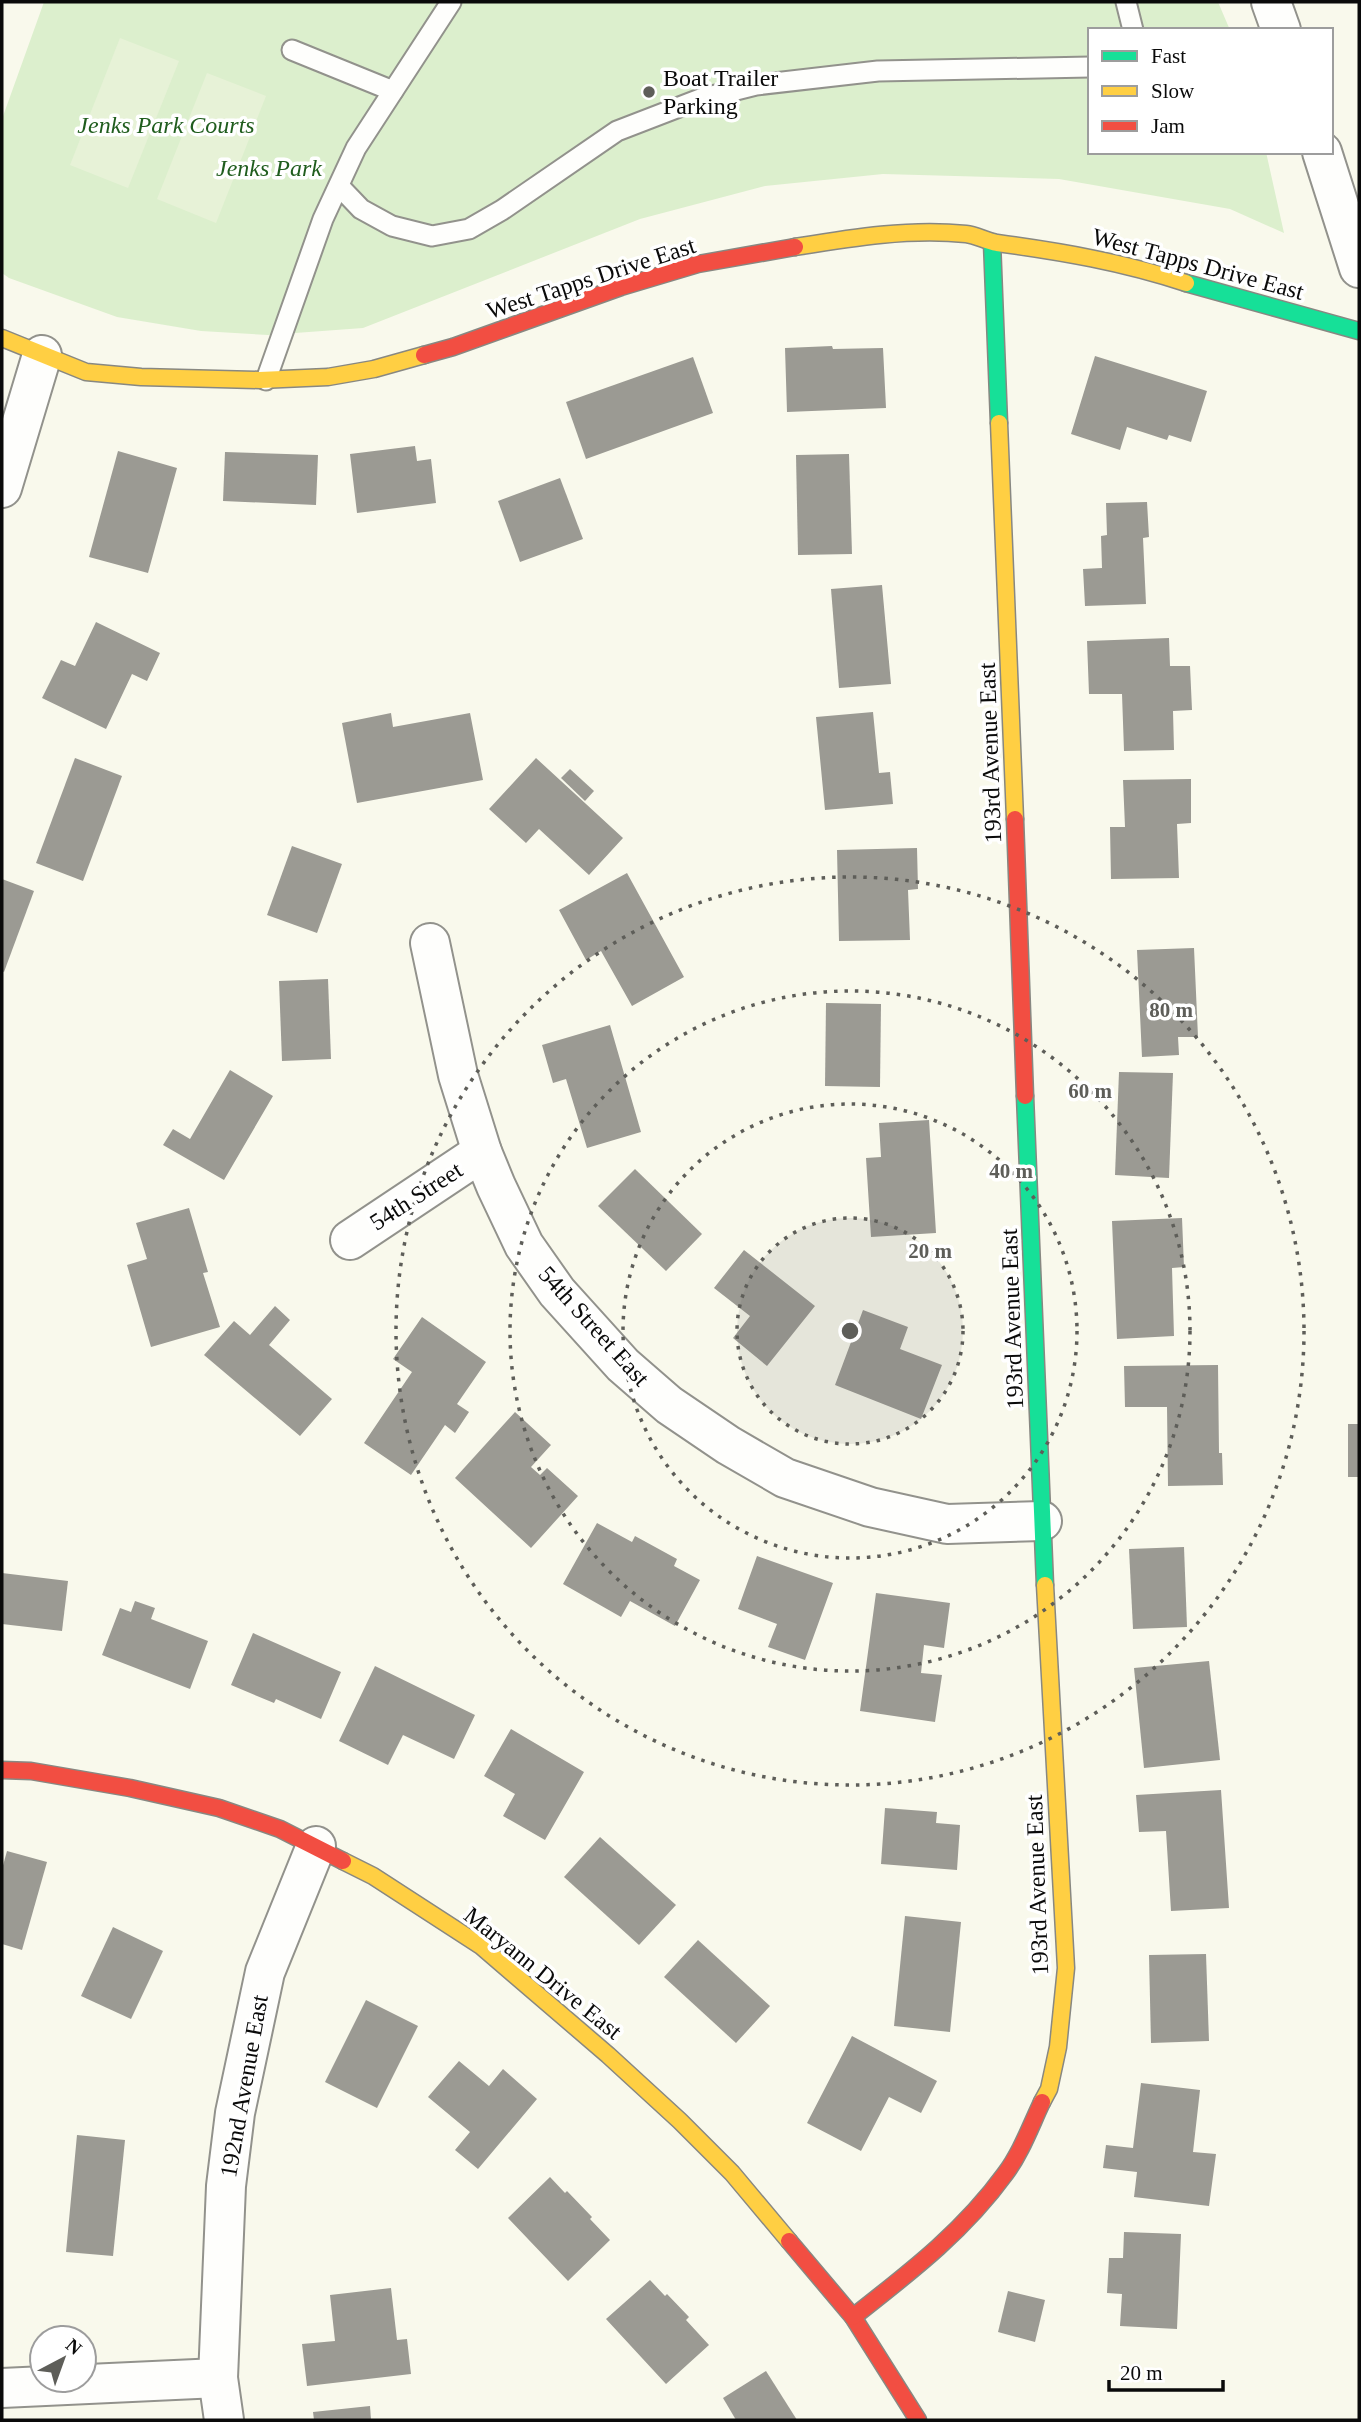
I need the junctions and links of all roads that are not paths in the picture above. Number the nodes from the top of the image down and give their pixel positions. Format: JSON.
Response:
{"nodes":[{"id":1,"x":451,"y":2,"type":"edge"},
{"id":2,"x":1126,"y":2,"type":"edge"},
{"id":3,"x":1271,"y":2,"type":"edge"},
{"id":4,"x":1132,"y":28,"type":"edge"},
{"id":5,"x":1280,"y":28,"type":"edge"},
{"id":6,"x":292,"y":50,"type":"dead end"},
{"id":7,"x":1088,"y":67,"type":"edge"},
{"id":8,"x":393,"y":91,"type":"junction"},
{"id":9,"x":1323,"y":154,"type":"edge"},
{"id":10,"x":340,"y":186,"type":"junction"},
{"id":11,"x":992,"y":242,"type":"junction"},
{"id":12,"x":1359,"y":268,"type":"edge"},
{"id":13,"x":1359,"y":331,"type":"edge"},
{"id":14,"x":2,"y":338,"type":"edge"},
{"id":15,"x":42,"y":355,"type":"junction"},
{"id":16,"x":266,"y":380,"type":"junction"},
{"id":17,"x":2,"y":488,"type":"edge"},
{"id":18,"x":430,"y":943,"type":"dead end"},
{"id":19,"x":482,"y":1152,"type":"junction"},
{"id":20,"x":349,"y":1240,"type":"dead end"},
{"id":21,"x":1042,"y":1521,"type":"junction"},
{"id":22,"x":2,"y":1770,"type":"edge"},
{"id":23,"x":316,"y":1846,"type":"junction"},
{"id":24,"x":853,"y":2317,"type":"junction"},
{"id":25,"x":219,"y":2378,"type":"junction"},
{"id":26,"x":2,"y":2388,"type":"edge"},
{"id":27,"x":224,"y":2420,"type":"edge"},
{"id":28,"x":918,"y":2420,"type":"edge"}],
"edges":[{"from":1,"to":8,"type":"lane"},
{"from":2,"to":4,"type":"lane"},
{"from":3,"to":5,"type":"street"},
{"from":6,"to":8,"type":"lane"},
{"from":7,"to":10,"type":"lane"},
{"from":8,"to":10,"type":"lane"},
{"from":9,"to":12,"type":"street"},
{"from":10,"to":16,"type":"lane"},
{"from":11,"to":13,"type":"street","name":"West Tapps Drive East"},
{"from":11,"to":16,"type":"street","name":"West Tapps Drive East"},
{"from":11,"to":21,"type":"street","name":"193rd Avenue East"},
{"from":14,"to":15,"type":"street","name":"West Tapps Drive East"},
{"from":15,"to":16,"type":"street","name":"West Tapps Drive East"},
{"from":15,"to":17,"type":"street"},
{"from":18,"to":19,"type":"street","name":"54th Street East"},
{"from":19,"to":20,"type":"street","name":"54th Street"},
{"from":19,"to":21,"type":"street","name":"54th Street East"},
{"from":21,"to":24,"type":"street","name":"193rd Avenue East"},
{"from":22,"to":23,"type":"street","name":"Maryann Drive East"},
{"from":23,"to":24,"type":"street","name":"Maryann Drive East"},
{"from":23,"to":25,"type":"street","name":"192nd Avenue East"},
{"from":24,"to":28,"type":"street","name":"Maryann Drive East"},
{"from":25,"to":26,"type":"street"},
{"from":25,"to":27,"type":"street","name":"192nd Avenue East"}]}
